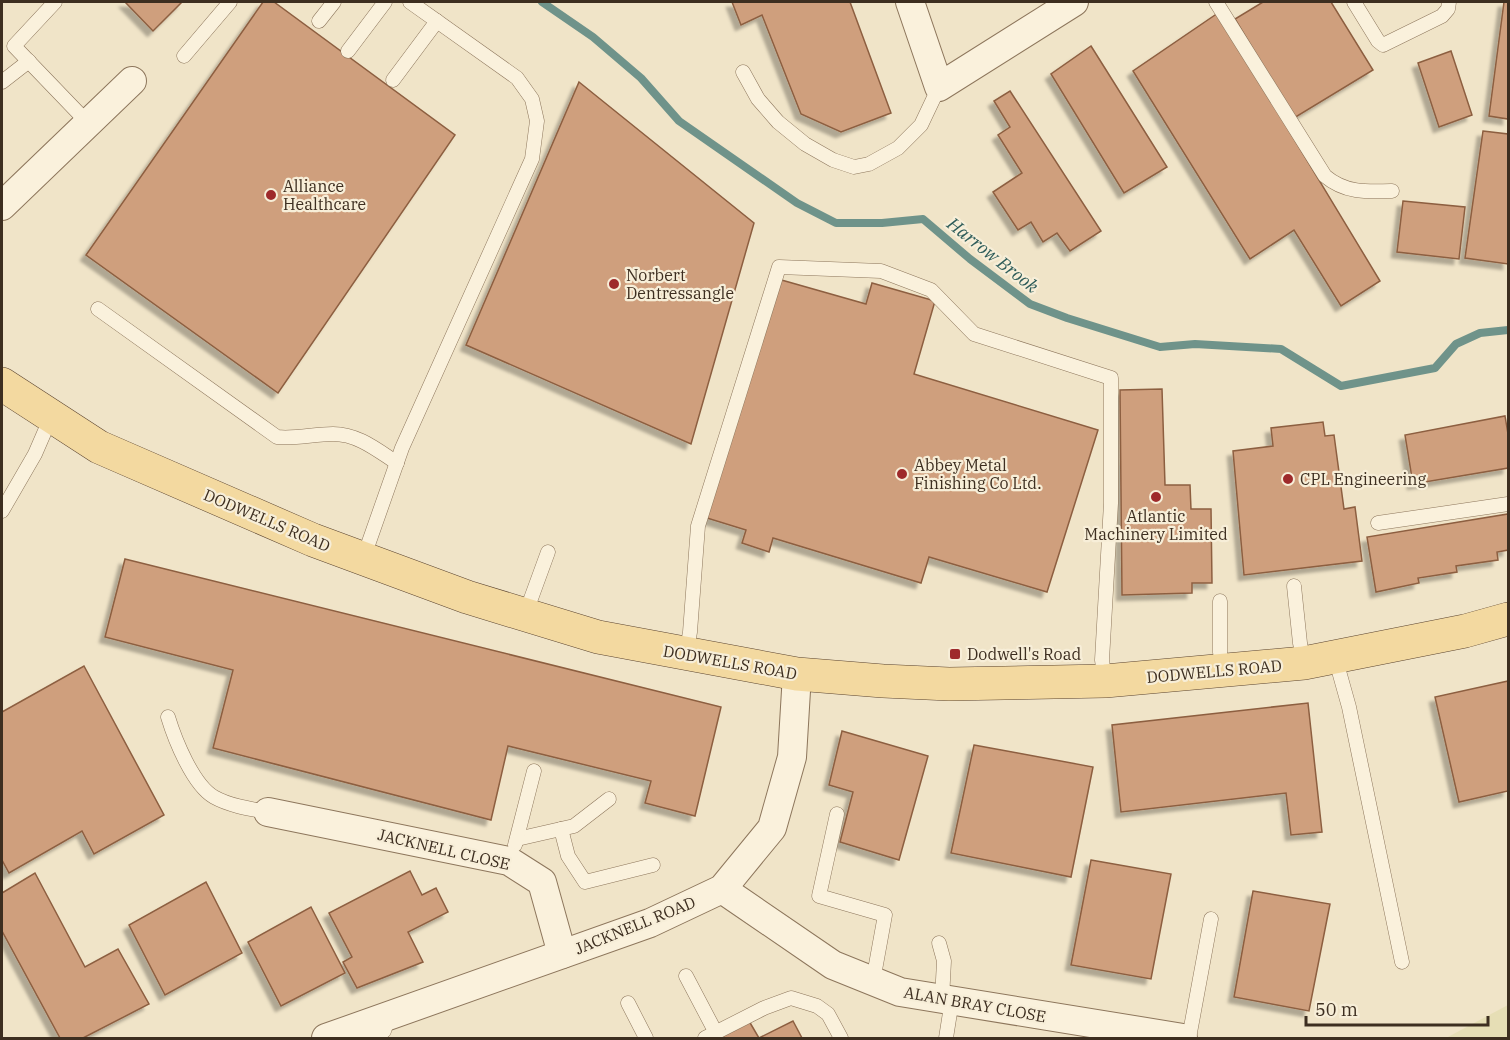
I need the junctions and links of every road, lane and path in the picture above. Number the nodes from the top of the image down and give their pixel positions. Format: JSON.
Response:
{"nodes":[{"id":1,"x":55,"y":2,"type":"edge"},
{"id":2,"x":230,"y":2,"type":"edge"},
{"id":3,"x":334,"y":2,"type":"edge"},
{"id":4,"x":385,"y":2,"type":"edge"},
{"id":5,"x":410,"y":2,"type":"edge"},
{"id":6,"x":910,"y":2,"type":"edge"},
{"id":7,"x":1074,"y":2,"type":"edge"},
{"id":8,"x":1216,"y":2,"type":"edge"},
{"id":9,"x":1354,"y":2,"type":"edge"},
{"id":10,"x":1449,"y":2,"type":"edge"},
{"id":11,"x":319,"y":21,"type":"dead end"},
{"id":12,"x":437,"y":21,"type":"junction"},
{"id":13,"x":348,"y":51,"type":"dead end"},
{"id":14,"x":184,"y":56,"type":"dead end"},
{"id":15,"x":28,"y":62,"type":"junction"},
{"id":16,"x":744,"y":72,"type":"dead end"},
{"id":17,"x":393,"y":80,"type":"dead end"},
{"id":18,"x":132,"y":81,"type":"dead end"},
{"id":19,"x":2,"y":82,"type":"edge"},
{"id":20,"x":939,"y":87,"type":"junction"},
{"id":21,"x":88,"y":123,"type":"junction"},
{"id":22,"x":1392,"y":191,"type":"dead end"},
{"id":23,"x":2,"y":206,"type":"edge"},
{"id":24,"x":98,"y":309,"type":"dead end"},
{"id":25,"x":2,"y":384,"type":"edge"},
{"id":26,"x":51,"y":417,"type":"junction"},
{"id":27,"x":397,"y":463,"type":"junction"},
{"id":28,"x":1509,"y":504,"type":"edge"},
{"id":29,"x":2,"y":511,"type":"edge"},
{"id":30,"x":1378,"y":523,"type":"dead end"},
{"id":31,"x":548,"y":552,"type":"dead end"},
{"id":32,"x":363,"y":559,"type":"junction"},
{"id":33,"x":1294,"y":586,"type":"dead end"},
{"id":34,"x":1220,"y":601,"type":"dead end"},
{"id":35,"x":525,"y":615,"type":"junction"},
{"id":36,"x":1509,"y":619,"type":"edge"},
{"id":37,"x":686,"y":655,"type":"junction"},
{"id":38,"x":1319,"y":660,"type":"junction"},
{"id":39,"x":1224,"y":671,"type":"junction"},
{"id":40,"x":797,"y":674,"type":"junction"},
{"id":41,"x":1105,"y":681,"type":"junction"},
{"id":42,"x":168,"y":717,"type":"dead end"},
{"id":43,"x":534,"y":771,"type":"dead end"},
{"id":44,"x":609,"y":799,"type":"dead end"},
{"id":45,"x":268,"y":812,"type":"joint"},
{"id":46,"x":837,"y":814,"type":"dead end"},
{"id":47,"x":561,"y":829,"type":"junction"},
{"id":48,"x":514,"y":850,"type":"junction"},
{"id":49,"x":653,"y":865,"type":"dead end"},
{"id":50,"x":722,"y":889,"type":"junction"},
{"id":51,"x":1211,"y":920,"type":"dead end"},
{"id":52,"x":939,"y":943,"type":"dead end"},
{"id":53,"x":562,"y":954,"type":"junction"},
{"id":54,"x":1402,"y":962,"type":"dead end"},
{"id":55,"x":686,"y":976,"type":"dead end"},
{"id":56,"x":873,"y":981,"type":"junction"},
{"id":57,"x":947,"y":1000,"type":"junction"},
{"id":58,"x":628,"y":1003,"type":"dead end"},
{"id":59,"x":382,"y":1027,"type":"edge"},
{"id":60,"x":710,"y":1036,"type":"edge"},
{"id":61,"x":326,"y":1038,"type":"edge"},
{"id":62,"x":646,"y":1038,"type":"edge"},
{"id":63,"x":841,"y":1038,"type":"edge"},
{"id":64,"x":946,"y":1038,"type":"edge"},
{"id":65,"x":1183,"y":1038,"type":"edge"},
{"id":66,"x":1189,"y":1038,"type":"edge"}],
"edges":[{"from":1,"to":15,"type":"lane"},
{"from":2,"to":14,"type":"lane"},
{"from":3,"to":11,"type":"lane"},
{"from":4,"to":13,"type":"lane"},
{"from":5,"to":12,"type":"lane"},
{"from":6,"to":20,"type":"street"},
{"from":7,"to":20,"type":"street"},
{"from":8,"to":22,"type":"lane"},
{"from":9,"to":10,"type":"lane"},
{"from":12,"to":17,"type":"lane"},
{"from":12,"to":27,"type":"lane"},
{"from":15,"to":19,"type":"lane"},
{"from":15,"to":21,"type":"lane"},
{"from":16,"to":20,"type":"lane"},
{"from":18,"to":21,"type":"street"},
{"from":21,"to":23,"type":"street"},
{"from":24,"to":27,"type":"lane"},
{"from":25,"to":26,"type":"main road","name":"DODWELLS ROAD"},
{"from":26,"to":29,"type":"lane"},
{"from":26,"to":32,"type":"main road","name":"DODWELLS ROAD"},
{"from":27,"to":32,"type":"lane"},
{"from":28,"to":30,"type":"lane"},
{"from":31,"to":35,"type":"lane"},
{"from":32,"to":35,"type":"main road","name":"DODWELLS ROAD"},
{"from":33,"to":38,"type":"lane"},
{"from":34,"to":39,"type":"lane"},
{"from":35,"to":37,"type":"main road","name":"DODWELLS ROAD"},
{"from":36,"to":38,"type":"main road","name":"DODWELLS ROAD"},
{"from":37,"to":40,"type":"main road","name":"DODWELLS ROAD"},
{"from":37,"to":41,"type":"lane"},
{"from":38,"to":39,"type":"main road","name":"DODWELLS ROAD"},
{"from":38,"to":54,"type":"lane"},
{"from":39,"to":41,"type":"main road","name":"DODWELLS ROAD"},
{"from":40,"to":41,"type":"main road","name":"DODWELLS ROAD"},
{"from":40,"to":50,"type":"street","name":"JACKNELL ROAD"},
{"from":42,"to":45,"type":"lane"},
{"from":43,"to":48,"type":"lane"},
{"from":44,"to":47,"type":"lane"},
{"from":45,"to":48,"type":"street","name":"JACKNELL CLOSE"},
{"from":46,"to":56,"type":"lane"},
{"from":47,"to":48,"type":"lane"},
{"from":47,"to":49,"type":"lane"},
{"from":48,"to":53,"type":"street","name":"JACKNELL CLOSE"},
{"from":50,"to":53,"type":"street","name":"JACKNELL ROAD"},
{"from":50,"to":56,"type":"street","name":"ALAN BRAY CLOSE"},
{"from":51,"to":66,"type":"lane"},
{"from":52,"to":57,"type":"lane"},
{"from":53,"to":59,"type":"street","name":"JACKNELL ROAD"},
{"from":55,"to":60,"type":"lane"},
{"from":56,"to":57,"type":"street","name":"ALAN BRAY CLOSE"},
{"from":57,"to":64,"type":"lane"},
{"from":57,"to":65,"type":"street","name":"ALAN BRAY CLOSE"},
{"from":58,"to":62,"type":"lane"},
{"from":59,"to":61,"type":"street","name":"JACKNELL ROAD"},
{"from":60,"to":63,"type":"lane"}]}
